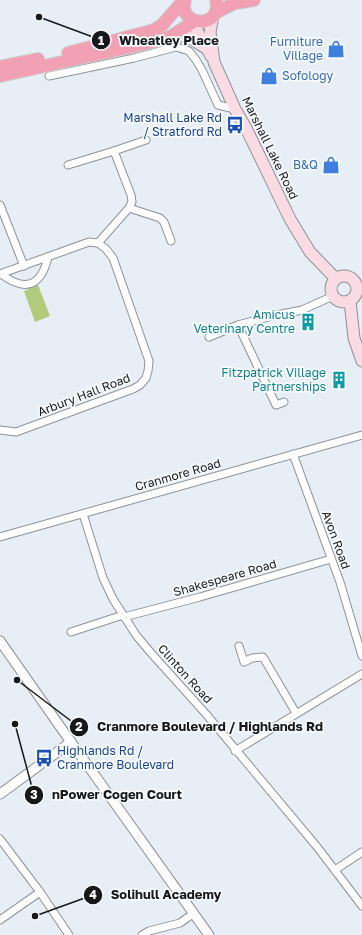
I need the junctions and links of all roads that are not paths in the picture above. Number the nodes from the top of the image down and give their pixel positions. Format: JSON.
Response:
{"nodes":[{"id":1,"x":185,"y":0,"type":"edge"},
{"id":2,"x":216,"y":0,"type":"edge"},
{"id":3,"x":254,"y":0,"type":"edge"},
{"id":4,"x":214,"y":15,"type":"junction"},
{"id":5,"x":195,"y":21,"type":"junction"},
{"id":6,"x":173,"y":35,"type":"junction"},
{"id":7,"x":207,"y":49,"type":"junction"},
{"id":8,"x":214,"y":62,"type":"junction"},
{"id":9,"x":0,"y":67,"type":"edge"},
{"id":10,"x":0,"y":76,"type":"edge"},
{"id":11,"x":49,"y":76,"type":"dead end"},
{"id":12,"x":235,"y":109,"type":"junction"},
{"id":13,"x":146,"y":140,"type":"dead end"},
{"id":14,"x":114,"y":151,"type":"junction"},
{"id":15,"x":68,"y":165,"type":"dead end"},
{"id":16,"x":0,"y":205,"type":"edge"},
{"id":17,"x":129,"y":208,"type":"junction"},
{"id":18,"x":171,"y":240,"type":"dead end"},
{"id":19,"x":98,"y":243,"type":"junction"},
{"id":20,"x":48,"y":257,"type":"junction"},
{"id":21,"x":24,"y":266,"type":"junction"},
{"id":22,"x":0,"y":274,"type":"edge"},
{"id":23,"x":336,"y":279,"type":"junction"},
{"id":24,"x":333,"y":296,"type":"junction"},
{"id":25,"x":350,"y":301,"type":"junction"},
{"id":26,"x":238,"y":325,"type":"junction"},
{"id":27,"x":209,"y":337,"type":"dead end"},
{"id":28,"x":362,"y":360,"type":"edge"},
{"id":29,"x":284,"y":402,"type":"dead end"},
{"id":30,"x":0,"y":430,"type":"edge"},
{"id":31,"x":362,"y":435,"type":"edge"},
{"id":32,"x":293,"y":454,"type":"junction"},
{"id":33,"x":83,"y":514,"type":"junction"},
{"id":34,"x":0,"y":537,"type":"edge"},
{"id":35,"x":331,"y":559,"type":"junction"},
{"id":36,"x":123,"y":616,"type":"junction"},
{"id":37,"x":71,"y":632,"type":"dead end"},
{"id":38,"x":0,"y":641,"type":"edge"},
{"id":39,"x":239,"y":646,"type":"dead end"},
{"id":40,"x":362,"y":656,"type":"edge"},
{"id":41,"x":362,"y":674,"type":"edge"},
{"id":42,"x":296,"y":713,"type":"junction"},
{"id":43,"x":71,"y":742,"type":"junction"},
{"id":44,"x":235,"y":751,"type":"junction"},
{"id":45,"x":0,"y":794,"type":"edge"},
{"id":46,"x":0,"y":839,"type":"edge"},
{"id":47,"x":362,"y":852,"type":"edge"},
{"id":48,"x":335,"y":870,"type":"junction"},
{"id":49,"x":40,"y":892,"type":"junction"},
{"id":50,"x":362,"y":906,"type":"edge"},
{"id":51,"x":194,"y":913,"type":"junction"},
{"id":52,"x":0,"y":920,"type":"edge"},
{"id":53,"x":69,"y":935,"type":"edge"},
{"id":54,"x":142,"y":935,"type":"edge"},
{"id":55,"x":209,"y":935,"type":"edge"}],
"edges":[{"from":1,"to":5,"type":"highway"},
{"from":1,"to":9,"type":"highway"},
{"from":2,"to":4,"type":"highway"},
{"from":3,"to":4,"type":"highway"},
{"from":4,"to":5,"type":"highway"},
{"from":4,"to":8,"type":"main road","name":"Marshall Lake Road"},
{"from":5,"to":6,"type":"highway"},
{"from":5,"to":7,"type":"main road"},
{"from":6,"to":7,"type":"main road"},
{"from":6,"to":10,"type":"highway"},
{"from":7,"to":8,"type":"main road"},
{"from":8,"to":12,"type":"main road","name":"Marshall Lake Road"},
{"from":11,"to":12,"type":"street"},
{"from":12,"to":23,"type":"main road","name":"Marshall Lake Road"},
{"from":13,"to":14,"type":"street"},
{"from":14,"to":15,"type":"street"},
{"from":14,"to":17,"type":"street"},
{"from":16,"to":21,"type":"street"},
{"from":17,"to":18,"type":"street"},
{"from":17,"to":19,"type":"street"},
{"from":19,"to":20,"type":"street"},
{"from":19,"to":30,"type":"street","name":"Arbury Hall Road"},
{"from":20,"to":21,"type":"street"},
{"from":20,"to":22,"type":"street"},
{"from":21,"to":22,"type":"street"},
{"from":23,"to":24,"type":"main road"},
{"from":23,"to":25,"type":"main road"},
{"from":24,"to":25,"type":"main road"},
{"from":24,"to":26,"type":"street"},
{"from":25,"to":28,"type":"main road"},
{"from":26,"to":27,"type":"street"},
{"from":26,"to":29,"type":"street"},
{"from":31,"to":32,"type":"street","name":"Cranmore Road"},
{"from":32,"to":33,"type":"street","name":"Cranmore Road"},
{"from":32,"to":35,"type":"street","name":"Avon Road"},
{"from":33,"to":34,"type":"street","name":"Cranmore Road"},
{"from":33,"to":36,"type":"street","name":"Clinton Road"},
{"from":35,"to":36,"type":"street","name":"Shakespeare Road"},
{"from":35,"to":40,"type":"street","name":"Avon Road"},
{"from":36,"to":37,"type":"street","name":"Shakespeare Road"},
{"from":36,"to":44,"type":"street","name":"Clinton Road"},
{"from":38,"to":43,"type":"street"},
{"from":39,"to":42,"type":"street"},
{"from":41,"to":42,"type":"street"},
{"from":42,"to":44,"type":"street"},
{"from":43,"to":45,"type":"street"},
{"from":43,"to":51,"type":"street"},
{"from":44,"to":48,"type":"street","name":"Clinton Road"},
{"from":46,"to":49,"type":"street"},
{"from":47,"to":48,"type":"street"},
{"from":48,"to":50,"type":"street","name":"Clinton Road"},
{"from":49,"to":52,"type":"street"},
{"from":49,"to":53,"type":"street"},
{"from":51,"to":54,"type":"street"},
{"from":51,"to":55,"type":"street"}]}
